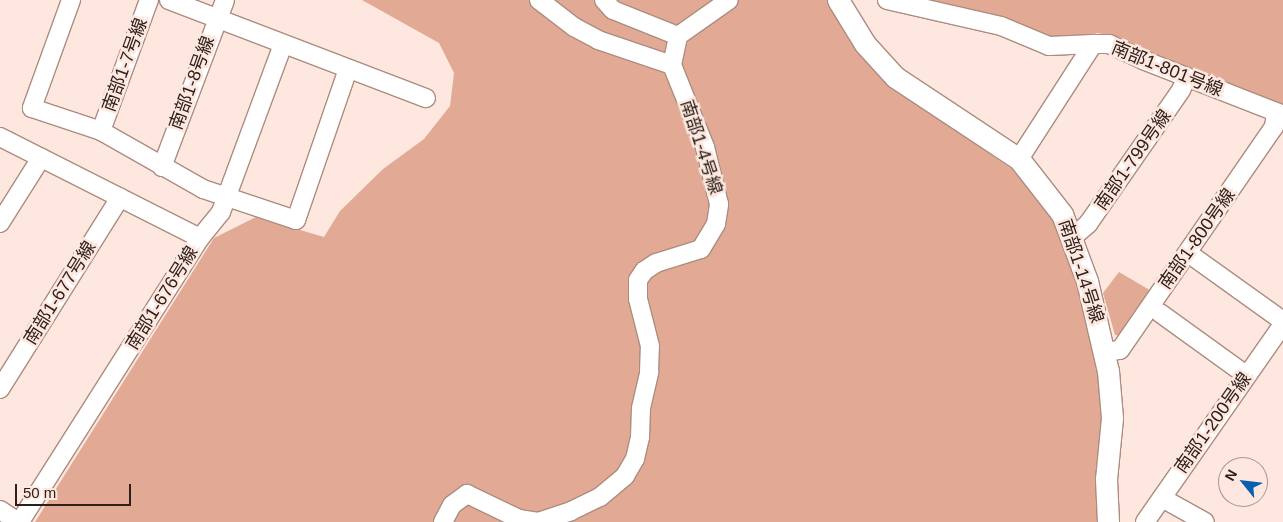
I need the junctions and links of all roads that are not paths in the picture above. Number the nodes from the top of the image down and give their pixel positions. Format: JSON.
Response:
{"nodes":[{"id":1,"x":71,"y":0,"type":"edge"},
{"id":2,"x":148,"y":0,"type":"edge"},
{"id":3,"x":169,"y":0,"type":"edge"},
{"id":4,"x":225,"y":0,"type":"edge"},
{"id":5,"x":539,"y":0,"type":"edge"},
{"id":6,"x":604,"y":0,"type":"edge"},
{"id":7,"x":729,"y":0,"type":"edge"},
{"id":8,"x":838,"y":0,"type":"edge"},
{"id":9,"x":887,"y":0,"type":"edge"},
{"id":10,"x":217,"y":18,"type":"junction"},
{"id":11,"x":678,"y":36,"type":"junction"},
{"id":12,"x":283,"y":44,"type":"junction"},
{"id":13,"x":1094,"y":44,"type":"junction"},
{"id":14,"x":672,"y":65,"type":"junction"},
{"id":15,"x":348,"y":69,"type":"junction"},
{"id":16,"x":1187,"y":77,"type":"junction"},
{"id":17,"x":426,"y":98,"type":"dead end"},
{"id":18,"x":1280,"y":114,"type":"edge"},
{"id":19,"x":101,"y":131,"type":"junction"},
{"id":20,"x":0,"y":137,"type":"edge"},
{"id":21,"x":41,"y":158,"type":"junction"},
{"id":22,"x":1019,"y":159,"type":"junction"},
{"id":23,"x":162,"y":167,"type":"junction"},
{"id":24,"x":227,"y":197,"type":"junction"},
{"id":25,"x":120,"y":198,"type":"junction"},
{"id":26,"x":0,"y":223,"type":"edge"},
{"id":27,"x":1073,"y":237,"type":"junction"},
{"id":28,"x":200,"y":238,"type":"junction"},
{"id":29,"x":1188,"y":253,"type":"junction"},
{"id":30,"x":1160,"y":313,"type":"dead end"},
{"id":31,"x":1283,"y":323,"type":"edge"},
{"id":32,"x":1105,"y":352,"type":"junction"},
{"id":33,"x":1246,"y":375,"type":"junction"},
{"id":34,"x":0,"y":389,"type":"edge"},
{"id":35,"x":1162,"y":498,"type":"junction"},
{"id":36,"x":0,"y":510,"type":"edge"},
{"id":37,"x":19,"y":522,"type":"edge"},
{"id":38,"x":443,"y":522,"type":"edge"},
{"id":39,"x":1108,"y":522,"type":"edge"},
{"id":40,"x":1145,"y":522,"type":"edge"},
{"id":41,"x":1205,"y":522,"type":"edge"}],
"edges":[{"from":1,"to":19,"type":"street"},
{"from":2,"to":19,"type":"street","name":"南部1-7号線"},
{"from":3,"to":10,"type":"street"},
{"from":4,"to":10,"type":"street","name":"南部1-8号線"},
{"from":5,"to":14,"type":"street"},
{"from":6,"to":11,"type":"street"},
{"from":7,"to":11,"type":"street"},
{"from":8,"to":22,"type":"street","name":"南部1-14号線"},
{"from":9,"to":13,"type":"street"},
{"from":10,"to":12,"type":"street"},
{"from":10,"to":23,"type":"street","name":"南部1-8号線"},
{"from":11,"to":14,"type":"street"},
{"from":12,"to":15,"type":"street"},
{"from":12,"to":24,"type":"street"},
{"from":13,"to":16,"type":"street","name":"南部1-801号線"},
{"from":13,"to":22,"type":"street","name":"南部1-801号線"},
{"from":14,"to":38,"type":"street","name":"南部1-4号線"},
{"from":15,"to":17,"type":"street"},
{"from":15,"to":24,"type":"street"},
{"from":16,"to":18,"type":"street","name":"南部1-801号線"},
{"from":16,"to":27,"type":"street","name":"南部1-799号線"},
{"from":18,"to":29,"type":"street","name":"南部1-800号線"},
{"from":19,"to":23,"type":"street"},
{"from":20,"to":21,"type":"street","name":"南部1-676号線"},
{"from":21,"to":25,"type":"street","name":"南部1-676号線"},
{"from":21,"to":26,"type":"street"},
{"from":22,"to":27,"type":"street","name":"南部1-14号線"},
{"from":23,"to":24,"type":"street"},
{"from":24,"to":28,"type":"street"},
{"from":25,"to":28,"type":"street","name":"南部1-676号線"},
{"from":25,"to":34,"type":"street","name":"南部1-677号線"},
{"from":27,"to":32,"type":"street","name":"南部1-14号線"},
{"from":28,"to":37,"type":"street","name":"南部1-676号線"},
{"from":29,"to":31,"type":"street"},
{"from":29,"to":32,"type":"street","name":"南部1-800号線"},
{"from":30,"to":33,"type":"street"},
{"from":31,"to":33,"type":"street","name":"南部1-200号線"},
{"from":32,"to":39,"type":"street","name":"南部1-14号線"},
{"from":33,"to":35,"type":"street","name":"南部1-200号線"},
{"from":35,"to":40,"type":"street","name":"南部1-200号線"},
{"from":35,"to":41,"type":"street"},
{"from":36,"to":37,"type":"street","name":"南部1-676号線"}]}
